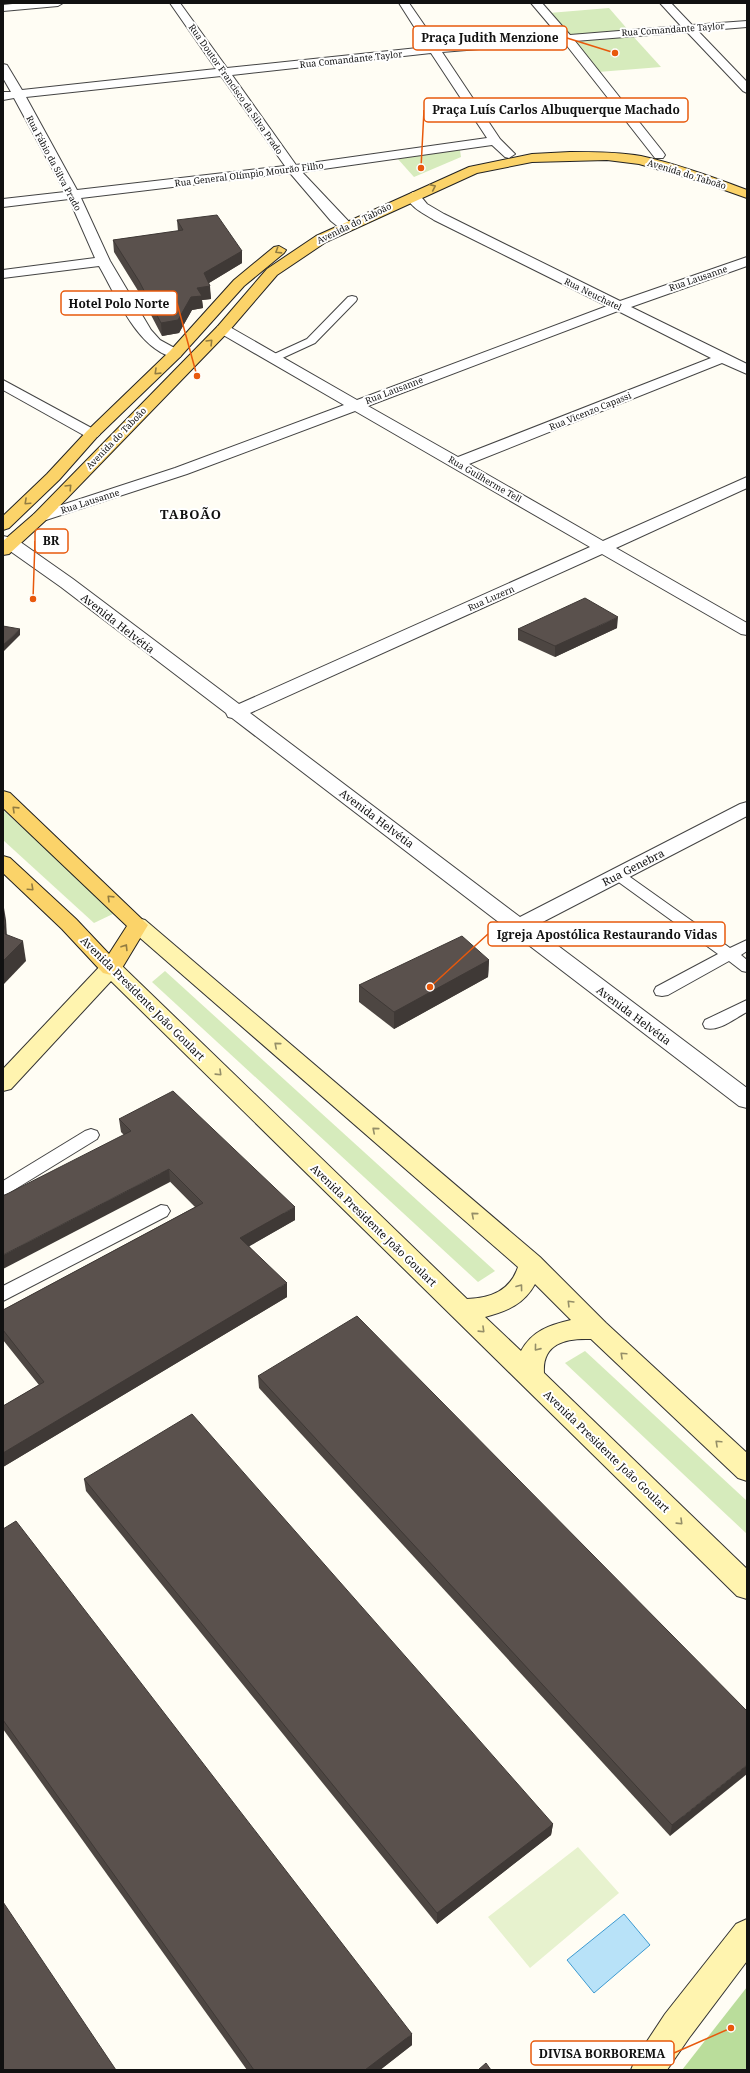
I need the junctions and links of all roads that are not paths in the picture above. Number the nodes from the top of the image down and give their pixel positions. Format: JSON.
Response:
{"nodes":[{"id":1,"x":58,"y":3,"type":"edge"},
{"id":2,"x":175,"y":3,"type":"edge"},
{"id":3,"x":404,"y":3,"type":"edge"},
{"id":4,"x":536,"y":3,"type":"edge"},
{"id":5,"x":665,"y":3,"type":"edge"},
{"id":6,"x":3,"y":8,"type":"edge"},
{"id":7,"x":747,"y":24,"type":"edge"},
{"id":8,"x":690,"y":28,"type":"junction"},
{"id":9,"x":566,"y":37,"type":"junction"},
{"id":10,"x":436,"y":49,"type":"junction"},
{"id":11,"x":3,"y":67,"type":"edge"},
{"id":12,"x":225,"y":73,"type":"junction"},
{"id":13,"x":747,"y":89,"type":"edge"},
{"id":14,"x":16,"y":94,"type":"junction"},
{"id":15,"x":3,"y":96,"type":"edge"},
{"id":16,"x":495,"y":141,"type":"junction"},
{"id":17,"x":462,"y":145,"type":"junction"},
{"id":18,"x":509,"y":154,"type":"junction"},
{"id":19,"x":659,"y":155,"type":"junction"},
{"id":20,"x":478,"y":160,"type":"junction"},
{"id":21,"x":293,"y":169,"type":"junction"},
{"id":22,"x":747,"y":184,"type":"edge"},
{"id":23,"x":73,"y":194,"type":"junction"},
{"id":24,"x":747,"y":194,"type":"edge"},
{"id":25,"x":413,"y":196,"type":"junction"},
{"id":26,"x":3,"y":203,"type":"edge"},
{"id":27,"x":388,"y":207,"type":"junction"},
{"id":28,"x":439,"y":218,"type":"junction"},
{"id":29,"x":341,"y":222,"type":"junction"},
{"id":30,"x":103,"y":261,"type":"junction"},
{"id":31,"x":745,"y":264,"type":"edge"},
{"id":32,"x":3,"y":274,"type":"edge"},
{"id":33,"x":352,"y":299,"type":"dead end"},
{"id":34,"x":618,"y":306,"type":"junction"},
{"id":35,"x":223,"y":329,"type":"junction"},
{"id":36,"x":175,"y":354,"type":"junction"},
{"id":37,"x":274,"y":358,"type":"junction"},
{"id":38,"x":723,"y":358,"type":"junction"},
{"id":39,"x":747,"y":370,"type":"edge"},
{"id":40,"x":3,"y":384,"type":"edge"},
{"id":41,"x":355,"y":405,"type":"junction"},
{"id":42,"x":92,"y":434,"type":"junction"},
{"id":43,"x":457,"y":463,"type":"junction"},
{"id":44,"x":747,"y":482,"type":"edge"},
{"id":45,"x":40,"y":517,"type":"junction"},
{"id":46,"x":3,"y":525,"type":"edge"},
{"id":47,"x":5,"y":545,"type":"edge"},
{"id":48,"x":604,"y":548,"type":"junction"},
{"id":49,"x":747,"y":630,"type":"edge"},
{"id":50,"x":235,"y":713,"type":"junction"},
{"id":51,"x":3,"y":797,"type":"edge"},
{"id":52,"x":747,"y":808,"type":"edge"},
{"id":53,"x":3,"y":862,"type":"edge"},
{"id":54,"x":618,"y":875,"type":"junction"},
{"id":55,"x":138,"y":925,"type":"junction"},
{"id":56,"x":519,"y":926,"type":"junction"},
{"id":57,"x":747,"y":945,"type":"edge"},
{"id":58,"x":730,"y":955,"type":"junction"},
{"id":59,"x":747,"y":967,"type":"edge"},
{"id":60,"x":111,"y":968,"type":"junction"},
{"id":61,"x":662,"y":991,"type":"dead end"},
{"id":62,"x":747,"y":1005,"type":"edge"},
{"id":63,"x":711,"y":1024,"type":"dead end"},
{"id":64,"x":3,"y":1083,"type":"edge"},
{"id":65,"x":747,"y":1100,"type":"edge"},
{"id":66,"x":91,"y":1135,"type":"dead end"},
{"id":67,"x":3,"y":1189,"type":"edge"},
{"id":68,"x":161,"y":1211,"type":"dead end"},
{"id":69,"x":531,"y":1264,"type":"junction"},
{"id":70,"x":3,"y":1294,"type":"edge"},
{"id":71,"x":460,"y":1309,"type":"junction"},
{"id":72,"x":597,"y":1330,"type":"junction"},
{"id":73,"x":531,"y":1378,"type":"junction"},
{"id":74,"x":747,"y":1470,"type":"edge"},
{"id":75,"x":747,"y":1587,"type":"edge"},
{"id":76,"x":747,"y":1936,"type":"edge"},
{"id":77,"x":648,"y":2070,"type":"edge"}],
"edges":[{"from":1,"to":6,"type":"street"},
{"from":2,"to":12,"type":"street","name":"Rua Doutor Francisco da Silva Prado"},
{"from":3,"to":10,"type":"street"},
{"from":4,"to":9,"type":"street"},
{"from":5,"to":8,"type":"street"},
{"from":7,"to":8,"type":"street","name":"Rua Comandante Taylor"},
{"from":8,"to":9,"type":"street","name":"Rua Comandante Taylor"},
{"from":8,"to":13,"type":"street"},
{"from":9,"to":10,"type":"street","name":"Rua Comandante Taylor"},
{"from":9,"to":19,"type":"street"},
{"from":10,"to":12,"type":"street","name":"Rua Comandante Taylor"},
{"from":10,"to":16,"type":"street"},
{"from":11,"to":14,"type":"street","name":"Rua Fábio da Silva Prado"},
{"from":12,"to":14,"type":"street","name":"Rua Comandante Taylor"},
{"from":12,"to":21,"type":"street","name":"Rua Doutor Francisco da Silva Prado"},
{"from":14,"to":15,"type":"street","name":"Rua Comandante Taylor"},
{"from":14,"to":23,"type":"street","name":"Rua Fábio da Silva Prado"},
{"from":16,"to":17,"type":"street","name":"Rua General Olímpio Mourão Filho"},
{"from":16,"to":18,"type":"street"},
{"from":17,"to":20,"type":"street"},
{"from":17,"to":21,"type":"street","name":"Rua General Olímpio Mourão Filho"},
{"from":18,"to":19,"type":"main road","name":"Avenida do Taboão"},
{"from":18,"to":20,"type":"main road","name":"Avenida do Taboão"},
{"from":19,"to":22,"type":"main road","name":"Avenida do Taboão"},
{"from":20,"to":29,"type":"main road","name":"Avenida do Taboão"},
{"from":21,"to":23,"type":"street","name":"Rua General Olímpio Mourão Filho"},
{"from":21,"to":29,"type":"street","name":"Rua Doutor Francisco da Silva Prado"},
{"from":23,"to":26,"type":"street","name":"Rua General Olímpio Mourão Filho"},
{"from":23,"to":30,"type":"street","name":"Rua Fábio da Silva Prado"},
{"from":25,"to":24,"type":"main road","name":"Avenida do Taboão","one_way":true},
{"from":25,"to":27,"type":"main road","name":"Avenida do Taboão"},
{"from":25,"to":28,"type":"street","name":"Rua Neuchatel"},
{"from":27,"to":28,"type":"street","name":"Rua Neuchatel"},
{"from":27,"to":29,"type":"main road","name":"Avenida do Taboão"},
{"from":28,"to":34,"type":"street","name":"Rua Neuchatel"},
{"from":29,"to":35,"type":"main road","name":"Avenida do Taboão"},
{"from":29,"to":36,"type":"main road","name":"Avenida do Taboão","one_way":true},
{"from":30,"to":32,"type":"street"},
{"from":30,"to":36,"type":"street","name":"Rua Fábio da Silva Prado"},
{"from":31,"to":34,"type":"street","name":"Rua Lausanne"},
{"from":33,"to":37,"type":"lane"},
{"from":34,"to":38,"type":"street","name":"Rua Neuchatel"},
{"from":34,"to":41,"type":"street","name":"Rua Lausanne"},
{"from":35,"to":37,"type":"street","name":"Rua Guilherme Tell"},
{"from":45,"to":35,"type":"main road","name":"Avenida do Taboão","one_way":true},
{"from":36,"to":42,"type":"main road","name":"Avenida do Taboão","one_way":true},
{"from":37,"to":41,"type":"street","name":"Rua Guilherme Tell"},
{"from":38,"to":39,"type":"street","name":"Rua Neuchatel"},
{"from":38,"to":43,"type":"street","name":"Rua Vicenzo Capassi"},
{"from":40,"to":42,"type":"street"},
{"from":41,"to":43,"type":"street","name":"Rua Guilherme Tell"},
{"from":41,"to":45,"type":"street","name":"Rua Lausanne"},
{"from":42,"to":46,"type":"main road","name":"Avenida do Taboão","one_way":true},
{"from":43,"to":48,"type":"street","name":"Rua Guilherme Tell"},
{"from":44,"to":48,"type":"street","name":"Rua Luzern"},
{"from":45,"to":47,"type":"main road","name":"Avenida do Taboão"},
{"from":47,"to":50,"type":"street","name":"Avenida Helvétia"},
{"from":48,"to":49,"type":"street","name":"Rua Guilherme Tell"},
{"from":48,"to":50,"type":"street","name":"Rua Luzern"},
{"from":50,"to":56,"type":"street","name":"Avenida Helvétia"},
{"from":55,"to":51,"type":"main road","one_way":true},
{"from":52,"to":54,"type":"street","name":"Rua Genebra"},
{"from":53,"to":60,"type":"main road","name":"Avenida Presidente João Goulart","one_way":true},
{"from":54,"to":56,"type":"street","name":"Rua Genebra"},
{"from":54,"to":58,"type":"lane"},
{"from":60,"to":55,"type":"main road","one_way":true},
{"from":69,"to":55,"type":"street","one_way":true},
{"from":56,"to":65,"type":"street","name":"Avenida Helvétia"},
{"from":57,"to":58,"type":"lane"},
{"from":58,"to":59,"type":"lane"},
{"from":58,"to":61,"type":"lane"},
{"from":60,"to":64,"type":"street"},
{"from":60,"to":71,"type":"street","name":"Avenida Presidente João Goulart","one_way":true},
{"from":62,"to":63,"type":"lane"},
{"from":66,"to":67,"type":"lane"},
{"from":68,"to":70,"type":"lane"},
{"from":71,"to":69,"type":"street","one_way":true},
{"from":72,"to":69,"type":"street","one_way":true},
{"from":71,"to":73,"type":"street","name":"Avenida Presidente João Goulart","one_way":true},
{"from":72,"to":73,"type":"street","one_way":true},
{"from":74,"to":72,"type":"street","one_way":true},
{"from":73,"to":75,"type":"street","name":"Avenida Presidente João Goulart","one_way":true},
{"from":76,"to":77,"type":"street"}]}
